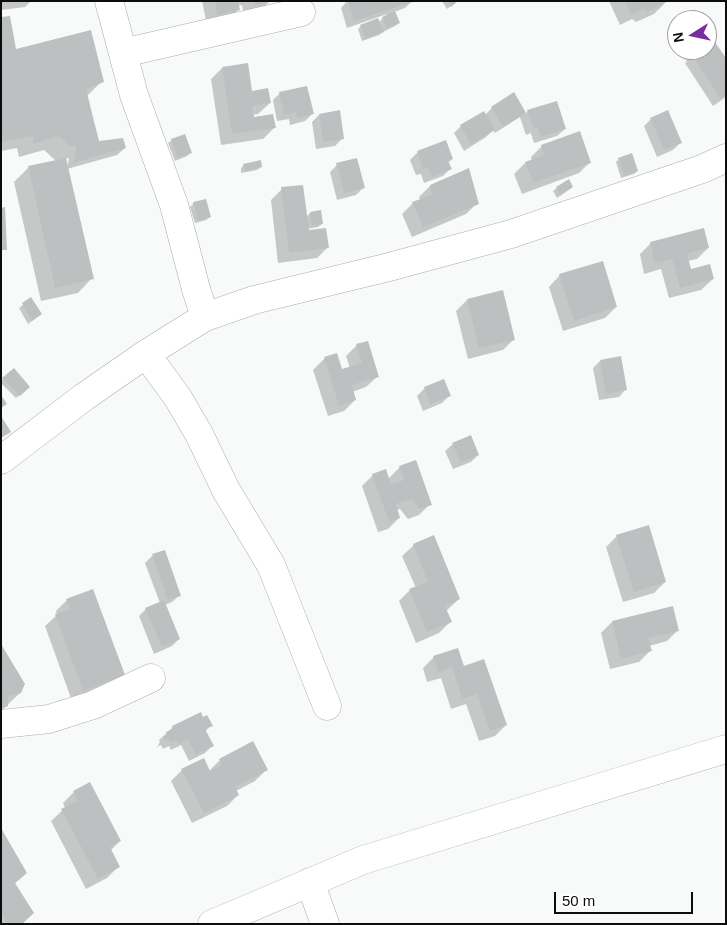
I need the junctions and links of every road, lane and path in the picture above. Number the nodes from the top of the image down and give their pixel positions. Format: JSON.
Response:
{"nodes":[{"id":1,"x":109,"y":1,"type":"edge"},
{"id":2,"x":301,"y":12,"type":"dead end"},
{"id":3,"x":123,"y":53,"type":"junction"},
{"id":4,"x":726,"y":158,"type":"edge"},
{"id":5,"x":206,"y":317,"type":"junction"},
{"id":6,"x":146,"y":354,"type":"junction"},
{"id":7,"x":1,"y":460,"type":"edge"},
{"id":8,"x":151,"y":678,"type":"dead end"},
{"id":9,"x":327,"y":706,"type":"dead end"},
{"id":10,"x":1,"y":724,"type":"edge"},
{"id":11,"x":726,"y":749,"type":"edge"},
{"id":12,"x":310,"y":882,"type":"junction"},
{"id":13,"x":212,"y":924,"type":"edge"},
{"id":14,"x":325,"y":924,"type":"edge"}],
"edges":[{"from":1,"to":3,"type":"street"},
{"from":2,"to":3,"type":"street"},
{"from":3,"to":5,"type":"street"},
{"from":4,"to":5,"type":"street"},
{"from":5,"to":6,"type":"street"},
{"from":6,"to":7,"type":"street"},
{"from":6,"to":9,"type":"street"},
{"from":8,"to":10,"type":"street"},
{"from":11,"to":12,"type":"street"},
{"from":12,"to":13,"type":"street"},
{"from":12,"to":14,"type":"street"}]}
